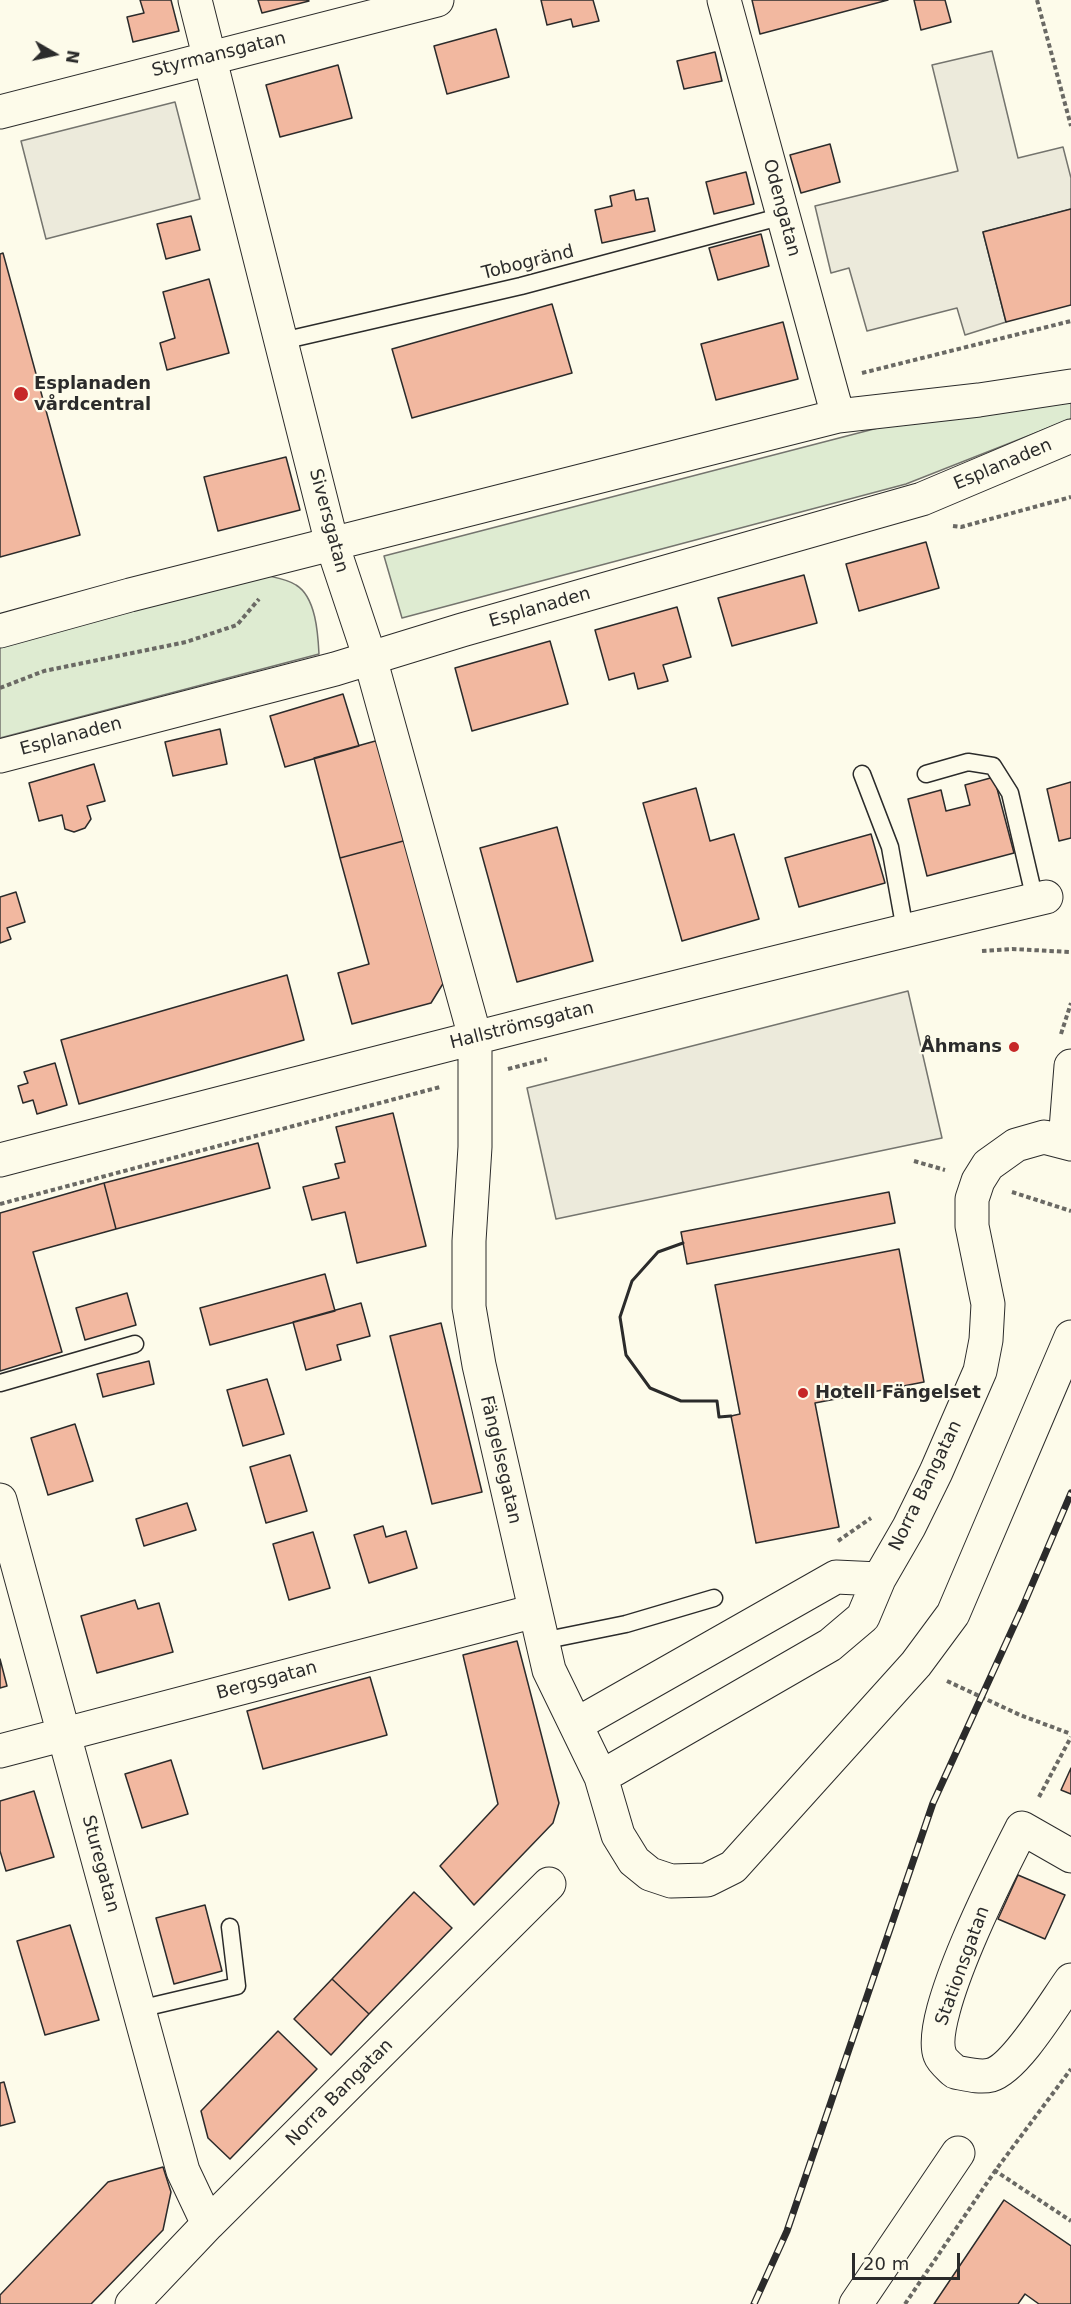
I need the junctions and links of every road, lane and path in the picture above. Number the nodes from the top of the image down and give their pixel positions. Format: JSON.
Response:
{"nodes":[{"id":1,"x":195,"y":0,"type":"edge"},
{"id":2,"x":437,"y":0,"type":"edge"},
{"id":3,"x":724,"y":0,"type":"edge"},
{"id":4,"x":1037,"y":0,"type":"edge"},
{"id":5,"x":208,"y":57,"type":"junction"},
{"id":6,"x":0,"y":112,"type":"edge"},
{"id":7,"x":1071,"y":126,"type":"edge"},
{"id":8,"x":783,"y":216,"type":"junction"},
{"id":9,"x":1071,"y":321,"type":"edge"},
{"id":10,"x":282,"y":341,"type":"junction"},
{"id":11,"x":828,"y":381,"type":"junction"},
{"id":12,"x":1071,"y":386,"type":"edge"},
{"id":13,"x":838,"y":416,"type":"junction"},
{"id":14,"x":1071,"y":436,"type":"edge"},
{"id":15,"x":1071,"y":497,"type":"edge"},
{"id":16,"x":922,"y":499,"type":"junction"},
{"id":17,"x":332,"y":544,"type":"junction"},
{"id":18,"x":265,"y":592,"type":"dead end"},
{"id":19,"x":0,"y":631,"type":"edge"},
{"id":20,"x":370,"y":658,"type":"junction"},
{"id":21,"x":0,"y":688,"type":"edge"},
{"id":22,"x":0,"y":756,"type":"edge"},
{"id":23,"x":862,"y":774,"type":"dead end"},
{"id":24,"x":926,"y":774,"type":"dead end"},
{"id":25,"x":1041,"y":899,"type":"joint"},
{"id":26,"x":905,"y":930,"type":"junction"},
{"id":27,"x":977,"y":951,"type":"dead end"},
{"id":28,"x":1071,"y":952,"type":"edge"},
{"id":29,"x":1071,"y":1003,"type":"edge"},
{"id":30,"x":475,"y":1037,"type":"junction"},
{"id":31,"x":557,"y":1056,"type":"dead end"},
{"id":32,"x":1064,"y":1056,"type":"edge"},
{"id":33,"x":476,"y":1078,"type":"junction"},
{"id":34,"x":1068,"y":1143,"type":"edge"},
{"id":35,"x":0,"y":1160,"type":"edge"},
{"id":36,"x":0,"y":1204,"type":"edge"},
{"id":37,"x":1071,"y":1337,"type":"edge"},
{"id":38,"x":135,"y":1344,"type":"dead end"},
{"id":39,"x":0,"y":1383,"type":"edge"},
{"id":40,"x":0,"y":1500,"type":"edge"},
{"id":41,"x":874,"y":1514,"type":"dead end"},
{"id":42,"x":832,"y":1545,"type":"dead end"},
{"id":43,"x":879,"y":1579,"type":"junction"},
{"id":44,"x":714,"y":1598,"type":"dead end"},
{"id":45,"x":539,"y":1626,"type":"junction"},
{"id":46,"x":577,"y":1724,"type":"junction"},
{"id":47,"x":65,"y":1734,"type":"junction"},
{"id":48,"x":1071,"y":1737,"type":"edge"},
{"id":49,"x":0,"y":1751,"type":"edge"},
{"id":50,"x":601,"y":1777,"type":"junction"},
{"id":51,"x":1022,"y":1828,"type":"junction"},
{"id":52,"x":1071,"y":1856,"type":"edge"},
{"id":53,"x":549,"y":1884,"type":"dead end"},
{"id":54,"x":230,"y":1927,"type":"dead end"},
{"id":55,"x":1071,"y":1980,"type":"edge"},
{"id":56,"x":139,"y":2009,"type":"junction"},
{"id":57,"x":1071,"y":2069,"type":"edge"},
{"id":58,"x":958,"y":2153,"type":"dead end"},
{"id":59,"x":995,"y":2171,"type":"junction"},
{"id":60,"x":1071,"y":2220,"type":"edge"},
{"id":61,"x":208,"y":2224,"type":"junction"},
{"id":62,"x":132,"y":2304,"type":"edge"},
{"id":63,"x":856,"y":2304,"type":"edge"},
{"id":64,"x":905,"y":2304,"type":"edge"}],
"edges":[{"from":1,"to":5,"type":"street","name":"Siversgatan"},
{"from":2,"to":5,"type":"street","name":"Styrmansgatan"},
{"from":3,"to":8,"type":"street","name":"Odengatan"},
{"from":4,"to":7,"type":"path"},
{"from":5,"to":6,"type":"street","name":"Styrmansgatan"},
{"from":5,"to":10,"type":"street","name":"Siversgatan"},
{"from":8,"to":10,"type":"lane","name":"Tobogränd"},
{"from":8,"to":11,"type":"street","name":"Odengatan"},
{"from":9,"to":11,"type":"path"},
{"from":10,"to":17,"type":"street","name":"Siversgatan"},
{"from":11,"to":13,"type":"street","name":"Odengatan"},
{"from":12,"to":13,"type":"street"},
{"from":13,"to":17,"type":"street"},
{"from":14,"to":16,"type":"street","name":"Esplanaden"},
{"from":15,"to":16,"type":"path"},
{"from":16,"to":20,"type":"street","name":"Esplanaden"},
{"from":17,"to":19,"type":"street"},
{"from":17,"to":20,"type":"street","name":"Siversgatan"},
{"from":18,"to":21,"type":"path"},
{"from":20,"to":22,"type":"street","name":"Esplanaden"},
{"from":20,"to":30,"type":"street","name":"Siversgatan"},
{"from":23,"to":26,"type":"lane"},
{"from":24,"to":25,"type":"lane"},
{"from":25,"to":26,"type":"street","name":"Hallströmsgatan"},
{"from":26,"to":30,"type":"street","name":"Hallströmsgatan"},
{"from":27,"to":28,"type":"path"},
{"from":29,"to":32,"type":"path"},
{"from":30,"to":33,"type":"street","name":"Fängelsegatan"},
{"from":30,"to":35,"type":"street","name":"Hallströmsgatan"},
{"from":31,"to":33,"type":"path"},
{"from":32,"to":34,"type":"street","name":"Norra Bangatan"},
{"from":33,"to":36,"type":"path"},
{"from":33,"to":45,"type":"street","name":"Fängelsegatan"},
{"from":34,"to":43,"type":"street","name":"Norra Bangatan"},
{"from":37,"to":50,"type":"street","name":"Fängelsegatan"},
{"from":38,"to":39,"type":"lane"},
{"from":40,"to":47,"type":"street","name":"Sturegatan"},
{"from":41,"to":42,"type":"path"},
{"from":43,"to":46,"type":"street"},
{"from":43,"to":50,"type":"street","name":"Norra Bangatan"},
{"from":44,"to":45,"type":"lane"},
{"from":45,"to":46,"type":"street","name":"Fängelsegatan"},
{"from":45,"to":47,"type":"street","name":"Bergsgatan"},
{"from":46,"to":50,"type":"street","name":"Fängelsegatan"},
{"from":47,"to":49,"type":"street","name":"Bergsgatan"},
{"from":47,"to":56,"type":"street","name":"Sturegatan"},
{"from":48,"to":51,"type":"path"},
{"from":51,"to":52,"type":"street"},
{"from":51,"to":55,"type":"street","name":"Stationsgatan"},
{"from":53,"to":61,"type":"street","name":"Norra Bangatan"},
{"from":54,"to":56,"type":"lane"},
{"from":56,"to":61,"type":"street","name":"Sturegatan"},
{"from":57,"to":59,"type":"path"},
{"from":58,"to":63,"type":"street"},
{"from":59,"to":60,"type":"path"},
{"from":59,"to":64,"type":"path"},
{"from":61,"to":62,"type":"street","name":"Norra Bangatan"}]}
